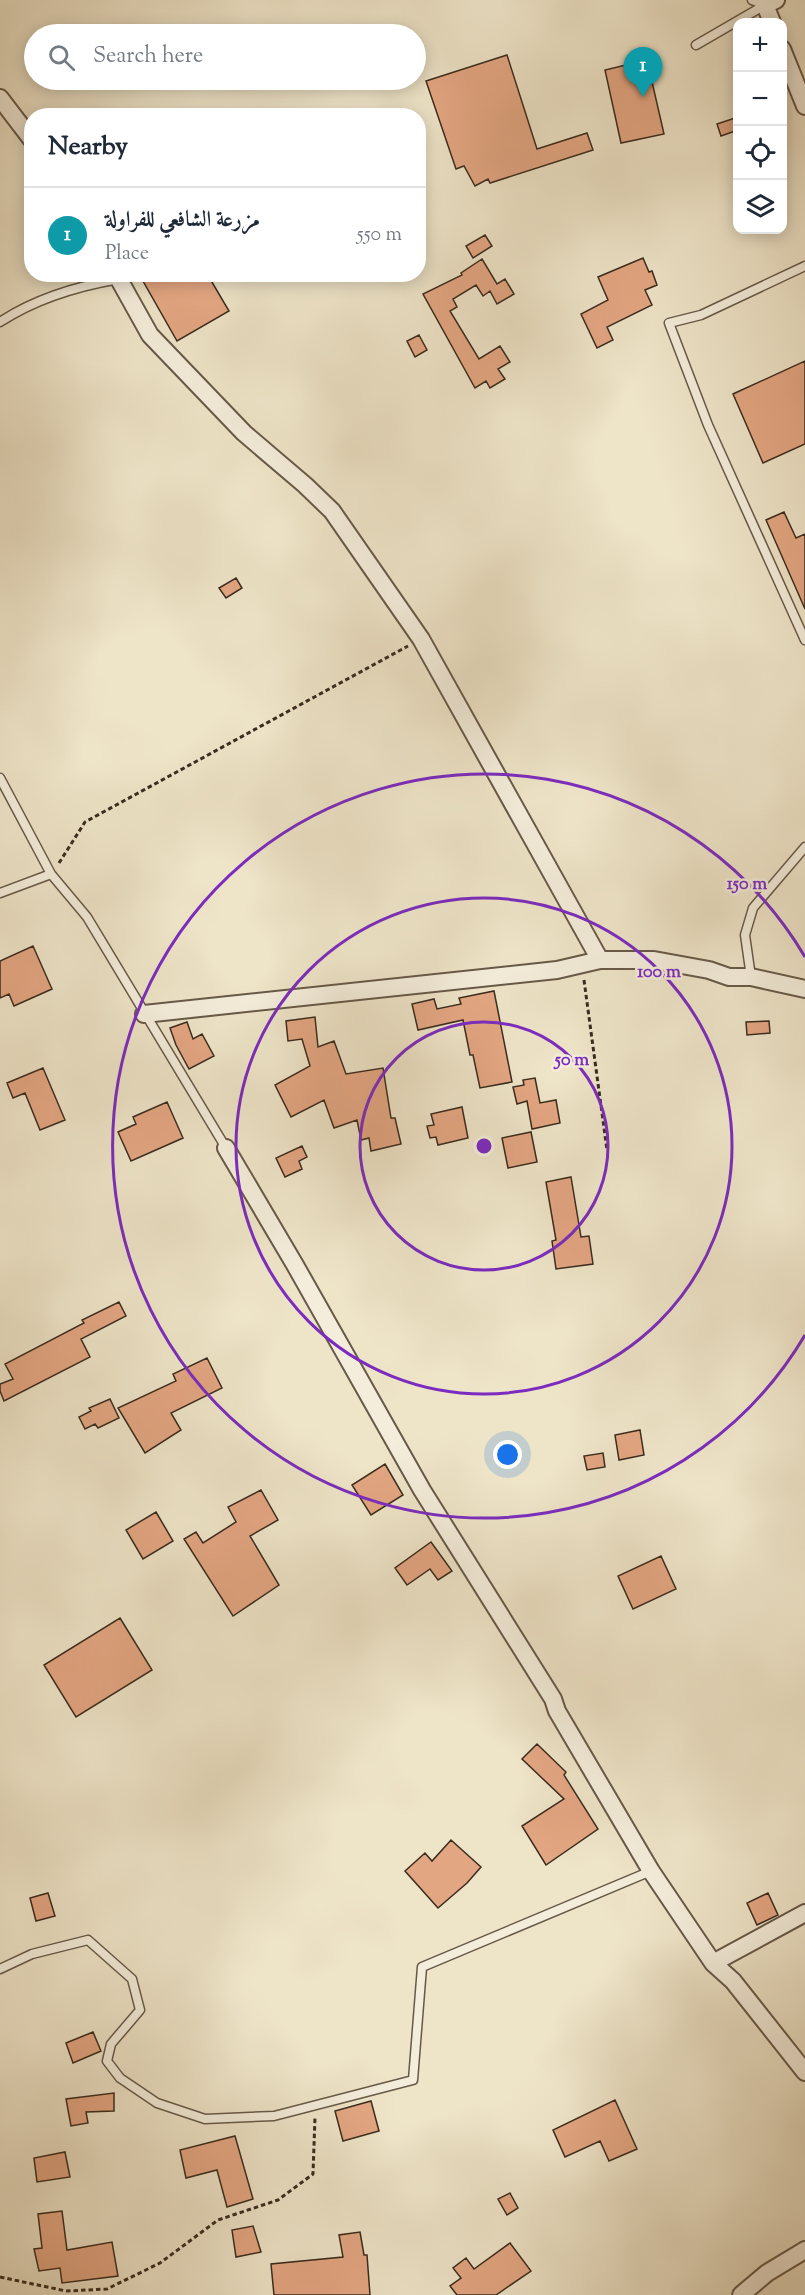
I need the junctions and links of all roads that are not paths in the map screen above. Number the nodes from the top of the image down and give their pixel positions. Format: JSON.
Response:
{"nodes":[{"id":1,"x":764,"y":2,"type":"edge"},
{"id":2,"x":770,"y":18,"type":"edge"},
{"id":3,"x":696,"y":45,"type":"dead end"},
{"id":4,"x":787,"y":59,"type":"edge"},
{"id":5,"x":0,"y":98,"type":"edge"},
{"id":6,"x":805,"y":106,"type":"edge"},
{"id":7,"x":24,"y":130,"type":"edge"},
{"id":8,"x":805,"y":267,"type":"edge"},
{"id":9,"x":96,"y":282,"type":"edge"},
{"id":10,"x":121,"y":282,"type":"edge"},
{"id":11,"x":0,"y":322,"type":"edge"},
{"id":12,"x":805,"y":640,"type":"edge"},
{"id":13,"x":0,"y":778,"type":"edge"},
{"id":14,"x":805,"y":847,"type":"edge"},
{"id":15,"x":51,"y":874,"type":"junction"},
{"id":16,"x":0,"y":893,"type":"edge"},
{"id":17,"x":600,"y":960,"type":"junction"},
{"id":18,"x":751,"y":977,"type":"junction"},
{"id":19,"x":805,"y":989,"type":"edge"},
{"id":20,"x":144,"y":1014,"type":"junction"},
{"id":21,"x":226,"y":1148,"type":"joint"},
{"id":22,"x":651,"y":1871,"type":"junction"},
{"id":23,"x":805,"y":1913,"type":"edge"},
{"id":24,"x":713,"y":1963,"type":"junction"},
{"id":25,"x":0,"y":1969,"type":"edge"},
{"id":26,"x":805,"y":2072,"type":"edge"},
{"id":27,"x":805,"y":2250,"type":"edge"},
{"id":28,"x":741,"y":2295,"type":"edge"}],
"edges":[{"from":1,"to":2,"type":"street"},
{"from":1,"to":3,"type":"lane"},
{"from":4,"to":6,"type":"street"},
{"from":5,"to":7,"type":"street"},
{"from":8,"to":12,"type":"lane"},
{"from":9,"to":11,"type":"lane"},
{"from":10,"to":17,"type":"street"},
{"from":13,"to":15,"type":"lane"},
{"from":14,"to":18,"type":"lane"},
{"from":15,"to":16,"type":"lane"},
{"from":15,"to":20,"type":"lane"},
{"from":17,"to":18,"type":"street"},
{"from":17,"to":20,"type":"street"},
{"from":18,"to":19,"type":"street"},
{"from":20,"to":21,"type":"lane"},
{"from":21,"to":22,"type":"street"},
{"from":22,"to":24,"type":"street"},
{"from":22,"to":25,"type":"lane"},
{"from":23,"to":24,"type":"street"},
{"from":24,"to":26,"type":"street"},
{"from":27,"to":28,"type":"street"}]}
